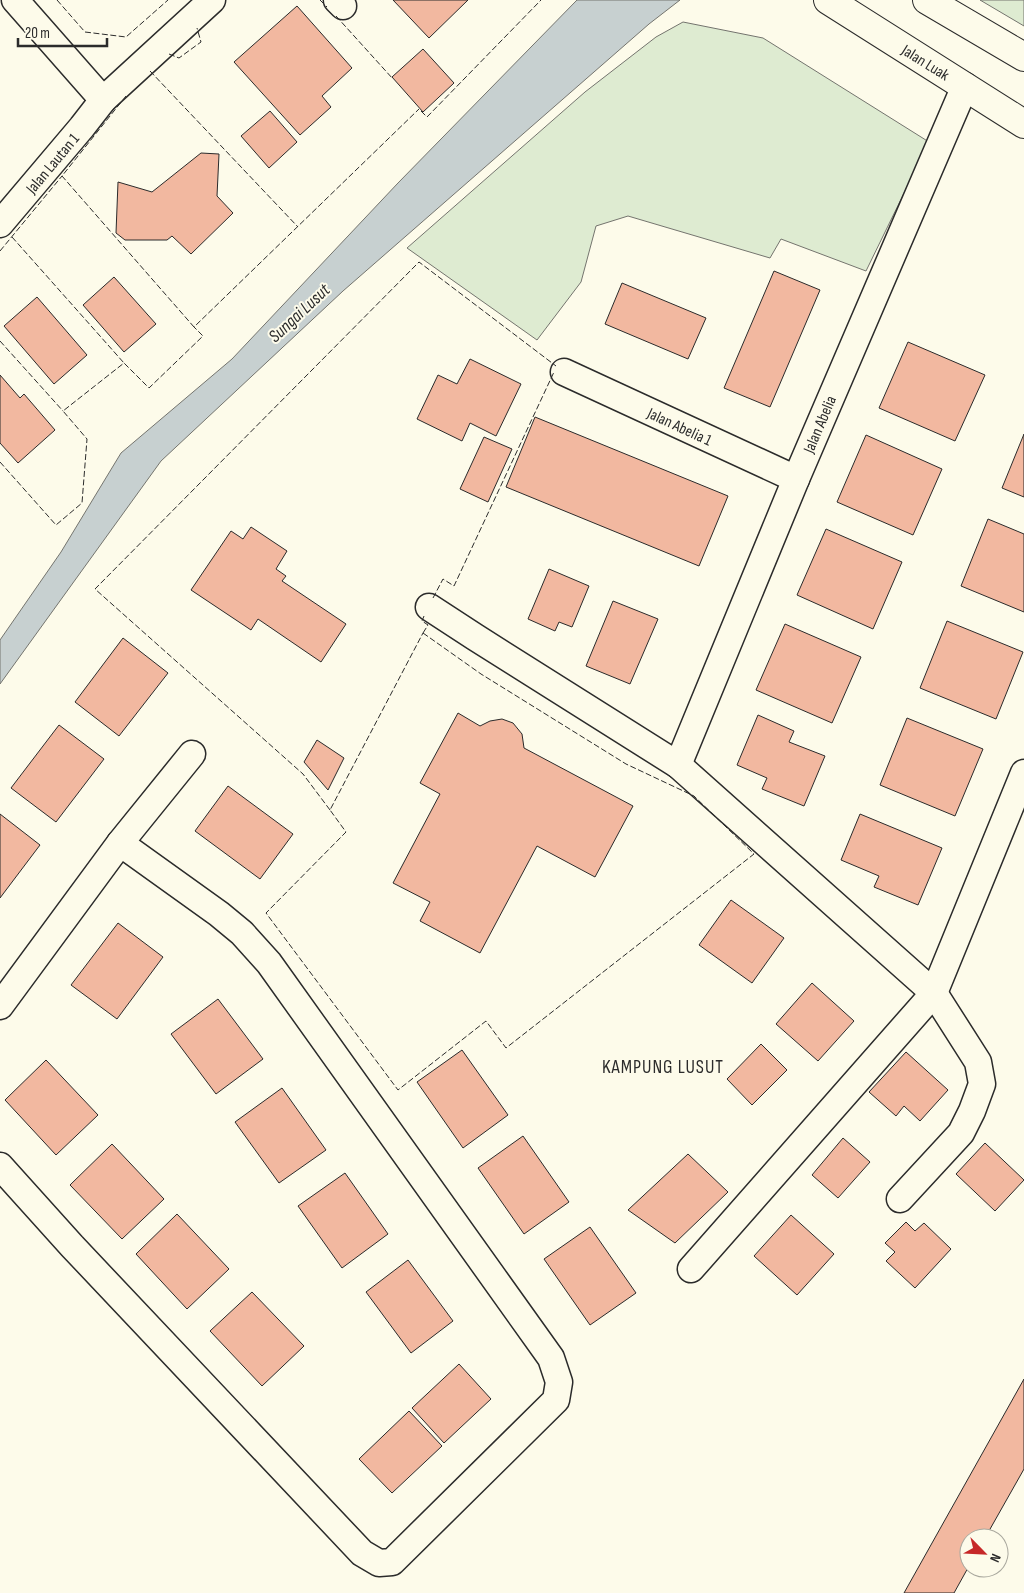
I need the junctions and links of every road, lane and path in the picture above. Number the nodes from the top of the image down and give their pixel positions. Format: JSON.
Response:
{"nodes":[{"id":1,"x":15,"y":0,"type":"edge"},
{"id":2,"x":212,"y":0,"type":"edge"},
{"id":3,"x":828,"y":0,"type":"edge"},
{"id":4,"x":927,"y":0,"type":"edge"},
{"id":5,"x":1024,"y":57,"type":"edge"},
{"id":6,"x":965,"y":86,"type":"junction"},
{"id":7,"x":103,"y":100,"type":"junction"},
{"id":8,"x":1024,"y":124,"type":"edge"},
{"id":9,"x":0,"y":224,"type":"edge"},
{"id":10,"x":564,"y":372,"type":"dead end"},
{"id":11,"x":796,"y":479,"type":"junction"},
{"id":12,"x":429,"y":607,"type":"dead end"},
{"id":13,"x":192,"y":754,"type":"dead end"},
{"id":14,"x":678,"y":765,"type":"junction"},
{"id":15,"x":1024,"y":773,"type":"edge"},
{"id":16,"x":120,"y":843,"type":"junction"},
{"id":17,"x":934,"y":993,"type":"junction"},
{"id":18,"x":0,"y":1006,"type":"edge"},
{"id":19,"x":0,"y":1166,"type":"edge"},
{"id":20,"x":900,"y":1200,"type":"dead end"},
{"id":21,"x":691,"y":1269,"type":"dead end"}],
"edges":[{"from":1,"to":7,"type":"street"},
{"from":2,"to":7,"type":"street","name":"Jalan Lautan 1"},
{"from":3,"to":6,"type":"main road","name":"Jalan Luak"},
{"from":4,"to":5,"type":"main road"},
{"from":6,"to":8,"type":"main road","name":"Jalan Luak"},
{"from":6,"to":11,"type":"street","name":"Jalan Abelia"},
{"from":7,"to":9,"type":"street","name":"Jalan Lautan 1"},
{"from":10,"to":11,"type":"street","name":"Jalan Abelia 1"},
{"from":11,"to":14,"type":"street","name":"Jalan Abelia"},
{"from":12,"to":14,"type":"street"},
{"from":13,"to":16,"type":"street"},
{"from":14,"to":17,"type":"street"},
{"from":15,"to":17,"type":"street"},
{"from":16,"to":18,"type":"street"},
{"from":16,"to":19,"type":"street"},
{"from":17,"to":20,"type":"street"},
{"from":17,"to":21,"type":"street"}]}
